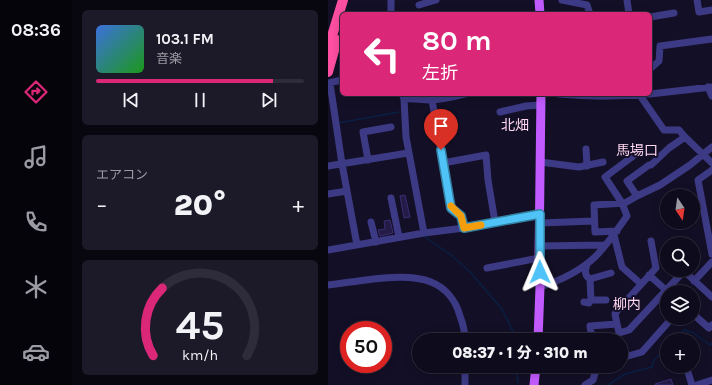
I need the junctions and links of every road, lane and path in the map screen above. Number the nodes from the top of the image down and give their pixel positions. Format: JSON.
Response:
{"nodes":[{"id":1,"x":343,"y":0,"type":"edge"},
{"id":2,"x":349,"y":0,"type":"edge"},
{"id":3,"x":392,"y":0,"type":"edge"},
{"id":4,"x":436,"y":0,"type":"edge"},
{"id":5,"x":539,"y":0,"type":"edge"},
{"id":6,"x":562,"y":0,"type":"edge"},
{"id":7,"x":627,"y":0,"type":"edge"},
{"id":8,"x":697,"y":0,"type":"edge"},
{"id":9,"x":418,"y":5,"type":"dead end"},
{"id":10,"x":712,"y":10,"type":"edge"},
{"id":11,"x":346,"y":12,"type":"edge"},
{"id":12,"x":391,"y":12,"type":"edge"},
{"id":13,"x":540,"y":12,"type":"edge"},
{"id":14,"x":589,"y":12,"type":"edge"},
{"id":15,"x":629,"y":12,"type":"edge"},
{"id":16,"x":674,"y":13,"type":"dead end"},
{"id":17,"x":652,"y":17,"type":"edge"},
{"id":18,"x":340,"y":32,"type":"edge"},
{"id":19,"x":712,"y":39,"type":"edge"},
{"id":20,"x":328,"y":49,"type":"edge"},
{"id":21,"x":652,"y":68,"type":"edge"},
{"id":22,"x":328,"y":72,"type":"edge"},
{"id":23,"x":340,"y":80,"type":"edge"},
{"id":24,"x":329,"y":83,"type":"edge"},
{"id":25,"x":710,"y":87,"type":"edge"},
{"id":26,"x":652,"y":94,"type":"edge"},
{"id":27,"x":454,"y":96,"type":"edge"},
{"id":28,"x":541,"y":96,"type":"edge"},
{"id":29,"x":578,"y":96,"type":"edge"},
{"id":30,"x":628,"y":96,"type":"edge"},
{"id":31,"x":643,"y":96,"type":"edge"},
{"id":32,"x":712,"y":96,"type":"edge"},
{"id":33,"x":403,"y":97,"type":"edge"},
{"id":34,"x":432,"y":100,"type":"junction"},
{"id":35,"x":541,"y":105,"type":"junction"},
{"id":36,"x":500,"y":112,"type":"dead end"},
{"id":37,"x":390,"y":127,"type":"dead end"},
{"id":38,"x":685,"y":137,"type":"junction"},
{"id":39,"x":712,"y":147,"type":"edge"},
{"id":40,"x":586,"y":149,"type":"dead end"},
{"id":41,"x":640,"y":151,"type":"dead end"},
{"id":42,"x":408,"y":153,"type":"junction"},
{"id":43,"x":704,"y":154,"type":"junction"},
{"id":44,"x":368,"y":160,"type":"junction"},
{"id":45,"x":540,"y":162,"type":"junction"},
{"id":46,"x":603,"y":162,"type":"dead end"},
{"id":47,"x":443,"y":163,"type":"junction"},
{"id":48,"x":712,"y":163,"type":"edge"},
{"id":49,"x":343,"y":164,"type":"junction"},
{"id":50,"x":328,"y":166,"type":"edge"},
{"id":51,"x":587,"y":166,"type":"junction"},
{"id":52,"x":712,"y":170,"type":"edge"},
{"id":53,"x":347,"y":191,"type":"junction"},
{"id":54,"x":328,"y":194,"type":"edge"},
{"id":55,"x":638,"y":196,"type":"junction"},
{"id":56,"x":391,"y":198,"type":"dead end"},
{"id":57,"x":622,"y":203,"type":"junction"},
{"id":58,"x":540,"y":218,"type":"junction"},
{"id":59,"x":594,"y":221,"type":"junction"},
{"id":60,"x":371,"y":222,"type":"dead end"},
{"id":61,"x":496,"y":222,"type":"junction"},
{"id":62,"x":464,"y":228,"type":"junction"},
{"id":63,"x":710,"y":230,"type":"edge"},
{"id":64,"x":424,"y":232,"type":"junction"},
{"id":65,"x":615,"y":233,"type":"junction"},
{"id":66,"x":399,"y":237,"type":"junction"},
{"id":67,"x":651,"y":241,"type":"dead end"},
{"id":68,"x":376,"y":242,"type":"junction"},
{"id":69,"x":357,"y":245,"type":"junction"},
{"id":70,"x":605,"y":245,"type":"junction"},
{"id":71,"x":540,"y":246,"type":"junction"},
{"id":72,"x":328,"y":250,"type":"edge"},
{"id":73,"x":712,"y":254,"type":"edge"},
{"id":74,"x":539,"y":258,"type":"junction"},
{"id":75,"x":712,"y":262,"type":"edge"},
{"id":76,"x":587,"y":264,"type":"junction"},
{"id":77,"x":487,"y":268,"type":"dead end"},
{"id":78,"x":611,"y":273,"type":"dead end"},
{"id":79,"x":649,"y":275,"type":"junction"},
{"id":80,"x":590,"y":279,"type":"junction"},
{"id":81,"x":694,"y":281,"type":"junction"},
{"id":82,"x":328,"y":284,"type":"edge"},
{"id":83,"x":641,"y":284,"type":"junction"},
{"id":84,"x":660,"y":285,"type":"edge"},
{"id":85,"x":672,"y":285,"type":"edge"},
{"id":86,"x":540,"y":287,"type":"junction"},
{"id":87,"x":712,"y":296,"type":"edge"},
{"id":88,"x":660,"y":298,"type":"edge"},
{"id":89,"x":606,"y":300,"type":"dead end"},
{"id":90,"x":700,"y":320,"type":"edge"},
{"id":91,"x":617,"y":324,"type":"junction"},
{"id":92,"x":666,"y":325,"type":"edge"},
{"id":93,"x":712,"y":325,"type":"edge"},
{"id":94,"x":464,"y":333,"type":"edge"},
{"id":95,"x":538,"y":333,"type":"edge"},
{"id":96,"x":591,"y":333,"type":"edge"},
{"id":97,"x":618,"y":333,"type":"edge"},
{"id":98,"x":625,"y":333,"type":"edge"},
{"id":99,"x":628,"y":356,"type":"edge"},
{"id":100,"x":465,"y":373,"type":"edge"},
{"id":101,"x":535,"y":373,"type":"edge"},
{"id":102,"x":595,"y":373,"type":"edge"},
{"id":103,"x":688,"y":373,"type":"edge"},
{"id":104,"x":712,"y":380,"type":"edge"},
{"id":105,"x":465,"y":385,"type":"edge"},
{"id":106,"x":534,"y":385,"type":"edge"},
{"id":107,"x":585,"y":385,"type":"edge"},
{"id":108,"x":692,"y":385,"type":"edge"},
{"id":109,"x":697,"y":385,"type":"edge"}],
"edges":[{"from":1,"to":20,"type":"highway"},
{"from":2,"to":11,"type":"highway"},
{"from":3,"to":12,"type":"street"},
{"from":4,"to":9,"type":"street"},
{"from":5,"to":13,"type":"main road"},
{"from":6,"to":14,"type":"street"},
{"from":7,"to":15,"type":"street"},
{"from":8,"to":10,"type":"street"},
{"from":16,"to":17,"type":"street"},
{"from":18,"to":22,"type":"highway"},
{"from":19,"to":21,"type":"street"},
{"from":23,"to":24,"type":"street"},
{"from":24,"to":49,"type":"street"},
{"from":25,"to":26,"type":"street"},
{"from":25,"to":32,"type":"street"},
{"from":27,"to":34,"type":"street"},
{"from":28,"to":35,"type":"main road"},
{"from":29,"to":30,"type":"street"},
{"from":31,"to":38,"type":"street"},
{"from":33,"to":34,"type":"street"},
{"from":33,"to":42,"type":"street"},
{"from":34,"to":47,"type":"street"},
{"from":35,"to":36,"type":"street"},
{"from":35,"to":45,"type":"main road"},
{"from":37,"to":44,"type":"street"},
{"from":38,"to":43,"type":"street"},
{"from":38,"to":55,"type":"street"},
{"from":39,"to":43,"type":"street"},
{"from":40,"to":51,"type":"street"},
{"from":41,"to":57,"type":"street"},
{"from":42,"to":44,"type":"street"},
{"from":42,"to":64,"type":"street"},
{"from":43,"to":48,"type":"street"},
{"from":43,"to":55,"type":"street"},
{"from":44,"to":49,"type":"street"},
{"from":45,"to":51,"type":"street"},
{"from":45,"to":58,"type":"main road"},
{"from":46,"to":51,"type":"street"},
{"from":47,"to":61,"type":"street"},
{"from":47,"to":62,"type":"street"},
{"from":49,"to":50,"type":"street"},
{"from":49,"to":53,"type":"street"},
{"from":52,"to":63,"type":"street"},
{"from":53,"to":54,"type":"street"},
{"from":53,"to":69,"type":"street"},
{"from":55,"to":57,"type":"street"},
{"from":56,"to":66,"type":"street"},
{"from":57,"to":59,"type":"street"},
{"from":57,"to":65,"type":"street"},
{"from":58,"to":59,"type":"street"},
{"from":58,"to":61,"type":"street"},
{"from":58,"to":71,"type":"main road"},
{"from":59,"to":65,"type":"street"},
{"from":60,"to":68,"type":"street"},
{"from":61,"to":62,"type":"street"},
{"from":62,"to":64,"type":"street"},
{"from":63,"to":73,"type":"street"},
{"from":64,"to":66,"type":"street"},
{"from":65,"to":70,"type":"street"},
{"from":65,"to":83,"type":"street"},
{"from":66,"to":68,"type":"street"},
{"from":67,"to":79,"type":"street"},
{"from":68,"to":69,"type":"street"},
{"from":69,"to":72,"type":"street"},
{"from":70,"to":71,"type":"street"},
{"from":70,"to":76,"type":"street"},
{"from":71,"to":74,"type":"main road"},
{"from":74,"to":77,"type":"street"},
{"from":74,"to":86,"type":"main road"},
{"from":75,"to":81,"type":"street"},
{"from":76,"to":80,"type":"street"},
{"from":76,"to":86,"type":"street"},
{"from":78,"to":80,"type":"street"},
{"from":79,"to":83,"type":"street"},
{"from":79,"to":84,"type":"street"},
{"from":80,"to":89,"type":"street"},
{"from":81,"to":85,"type":"street"},
{"from":81,"to":87,"type":"street"},
{"from":82,"to":94,"type":"street"},
{"from":83,"to":91,"type":"street"},
{"from":86,"to":95,"type":"main road"},
{"from":88,"to":98,"type":"street"},
{"from":90,"to":93,"type":"street"},
{"from":91,"to":96,"type":"street"},
{"from":91,"to":97,"type":"street"},
{"from":92,"to":99,"type":"street"},
{"from":100,"to":105,"type":"street"},
{"from":101,"to":106,"type":"main road"},
{"from":102,"to":107,"type":"street"},
{"from":103,"to":108,"type":"street"},
{"from":104,"to":109,"type":"street"}]}
